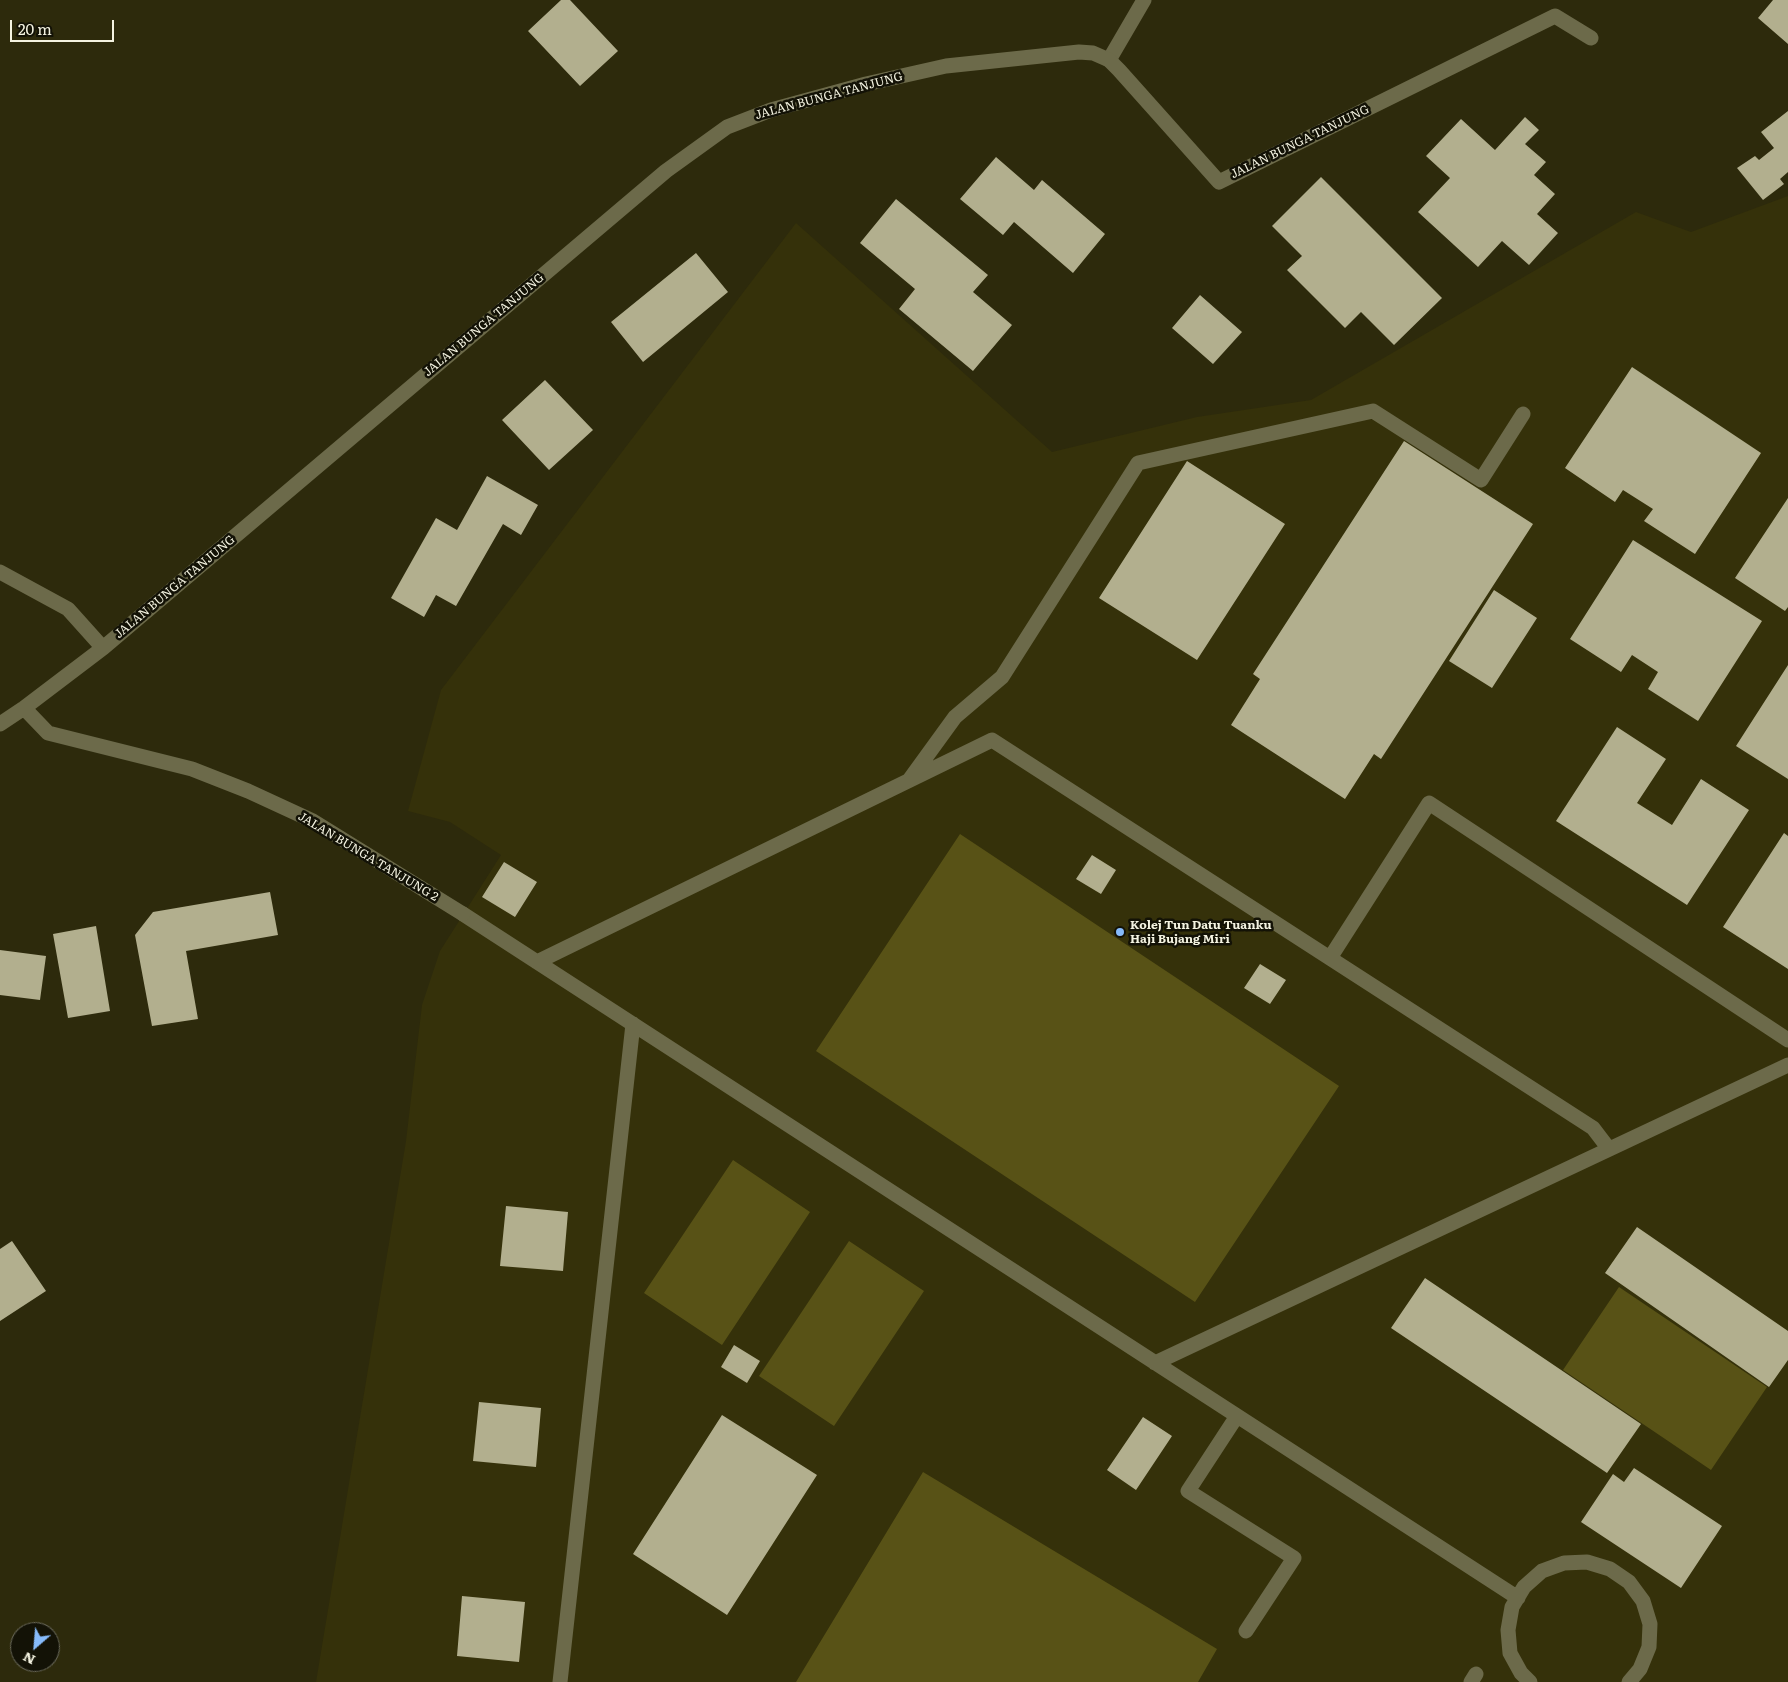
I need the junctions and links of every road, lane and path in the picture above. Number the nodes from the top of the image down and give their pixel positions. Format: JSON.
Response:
{"nodes":[{"id":1,"x":1144,"y":0,"type":"edge"},
{"id":2,"x":1591,"y":38,"type":"dead end"},
{"id":3,"x":1109,"y":60,"type":"junction"},
{"id":4,"x":1523,"y":414,"type":"dead end"},
{"id":5,"x":0,"y":572,"type":"edge"},
{"id":6,"x":103,"y":648,"type":"junction"},
{"id":7,"x":24,"y":708,"type":"junction"},
{"id":8,"x":0,"y":724,"type":"edge"},
{"id":9,"x":909,"y":781,"type":"junction"},
{"id":10,"x":1330,"y":958,"type":"junction"},
{"id":11,"x":537,"y":962,"type":"junction"},
{"id":12,"x":633,"y":1024,"type":"junction"},
{"id":13,"x":1788,"y":1040,"type":"edge"},
{"id":14,"x":1788,"y":1065,"type":"edge"},
{"id":15,"x":1609,"y":1149,"type":"junction"},
{"id":16,"x":1155,"y":1363,"type":"junction"},
{"id":17,"x":1237,"y":1416,"type":"junction"},
{"id":18,"x":1518,"y":1598,"type":"junction"},
{"id":19,"x":1246,"y":1631,"type":"dead end"},
{"id":20,"x":560,"y":1682,"type":"edge"},
{"id":21,"x":1530,"y":1682,"type":"edge"},
{"id":22,"x":1630,"y":1682,"type":"edge"}],
"edges":[{"from":1,"to":3,"type":"street"},
{"from":2,"to":3,"type":"street","name":"JALAN BUNGA TANJUNG"},
{"from":3,"to":6,"type":"street","name":"JALAN BUNGA TANJUNG"},
{"from":4,"to":9,"type":"street"},
{"from":5,"to":6,"type":"street"},
{"from":6,"to":7,"type":"street","name":"JALAN BUNGA TANJUNG"},
{"from":7,"to":8,"type":"street","name":"JALAN BUNGA TANJUNG"},
{"from":7,"to":11,"type":"street","name":"JALAN BUNGA TANJUNG 2"},
{"from":9,"to":10,"type":"street"},
{"from":9,"to":11,"type":"street"},
{"from":10,"to":13,"type":"street"},
{"from":10,"to":15,"type":"street"},
{"from":11,"to":12,"type":"street","name":"JALAN BUNGA TANJUNG 2"},
{"from":12,"to":16,"type":"street","name":"JALAN BUNGA TANJUNG 2"},
{"from":12,"to":20,"type":"street"},
{"from":14,"to":15,"type":"street"},
{"from":15,"to":16,"type":"street"},
{"from":16,"to":17,"type":"street","name":"JALAN BUNGA TANJUNG 2"},
{"from":17,"to":18,"type":"street","name":"JALAN BUNGA TANJUNG 2"},
{"from":17,"to":19,"type":"street"},
{"from":18,"to":21,"type":"street"},
{"from":18,"to":22,"type":"street"}]}
